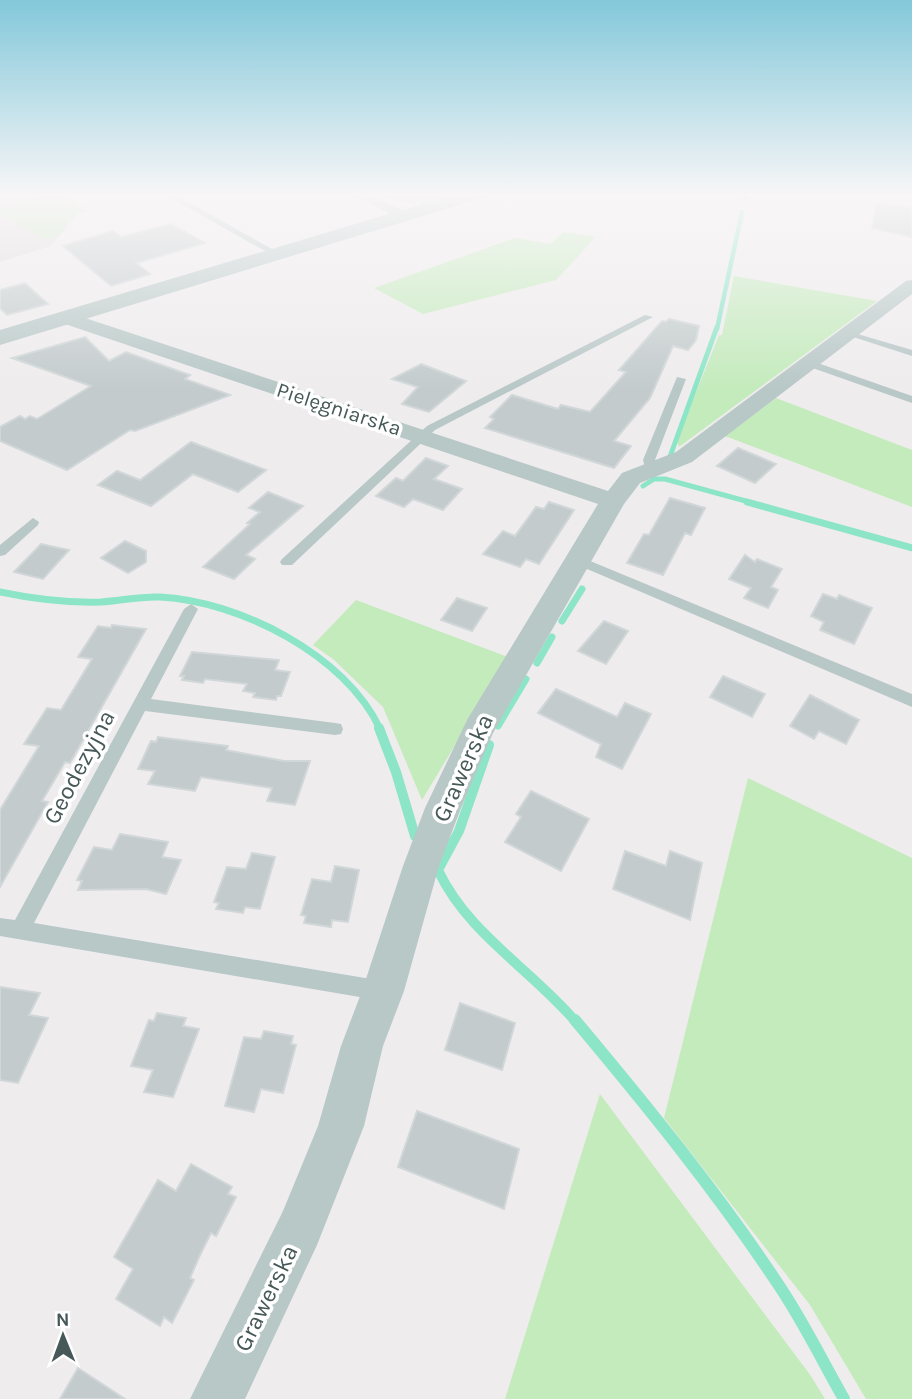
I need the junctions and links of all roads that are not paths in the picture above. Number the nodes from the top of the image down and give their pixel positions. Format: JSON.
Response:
{"nodes":[{"id":1,"x":263,"y":258,"type":"edge"},
{"id":2,"x":912,"y":285,"type":"edge"},
{"id":3,"x":648,"y":317,"type":"dead end"},
{"id":4,"x":66,"y":318,"type":"junction"},
{"id":5,"x":847,"y":332,"type":"junction"},
{"id":6,"x":0,"y":338,"type":"edge"},
{"id":7,"x":912,"y":353,"type":"edge"},
{"id":8,"x":808,"y":363,"type":"junction"},
{"id":9,"x":681,"y":379,"type":"dead end"},
{"id":10,"x":912,"y":400,"type":"edge"},
{"id":11,"x":421,"y":436,"type":"junction"},
{"id":12,"x":651,"y":471,"type":"junction"},
{"id":13,"x":612,"y":501,"type":"junction"},
{"id":14,"x":33,"y":522,"type":"dead end"},
{"id":15,"x":0,"y":552,"type":"edge"},
{"id":16,"x":579,"y":560,"type":"junction"},
{"id":17,"x":286,"y":562,"type":"dead end"},
{"id":18,"x":191,"y":609,"type":"dead end"},
{"id":19,"x":912,"y":701,"type":"edge"},
{"id":20,"x":140,"y":704,"type":"junction"},
{"id":21,"x":335,"y":729,"type":"dead end"},
{"id":22,"x":10,"y":929,"type":"edge"},
{"id":23,"x":383,"y":991,"type":"junction"},
{"id":24,"x":217,"y":1399,"type":"edge"}],
"edges":[{"from":1,"to":4,"type":"street"},
{"from":2,"to":5,"type":"street","name":"Grawerska"},
{"from":3,"to":11,"type":"lane"},
{"from":4,"to":6,"type":"street"},
{"from":4,"to":11,"type":"street","name":"Pielęgniarska"},
{"from":5,"to":7,"type":"lane"},
{"from":5,"to":8,"type":"street","name":"Grawerska"},
{"from":8,"to":10,"type":"lane"},
{"from":8,"to":12,"type":"street","name":"Grawerska"},
{"from":9,"to":12,"type":"lane"},
{"from":11,"to":13,"type":"street","name":"Pielęgniarska"},
{"from":11,"to":17,"type":"lane"},
{"from":12,"to":13,"type":"street","name":"Grawerska"},
{"from":13,"to":16,"type":"street","name":"Grawerska"},
{"from":14,"to":15,"type":"lane"},
{"from":16,"to":19,"type":"lane"},
{"from":16,"to":23,"type":"street","name":"Grawerska"},
{"from":18,"to":20,"type":"lane","name":"Geodezyjna"},
{"from":20,"to":21,"type":"lane"},
{"from":20,"to":22,"type":"lane","name":"Geodezyjna"},
{"from":22,"to":23,"type":"lane"},
{"from":23,"to":24,"type":"street","name":"Grawerska"}]}
